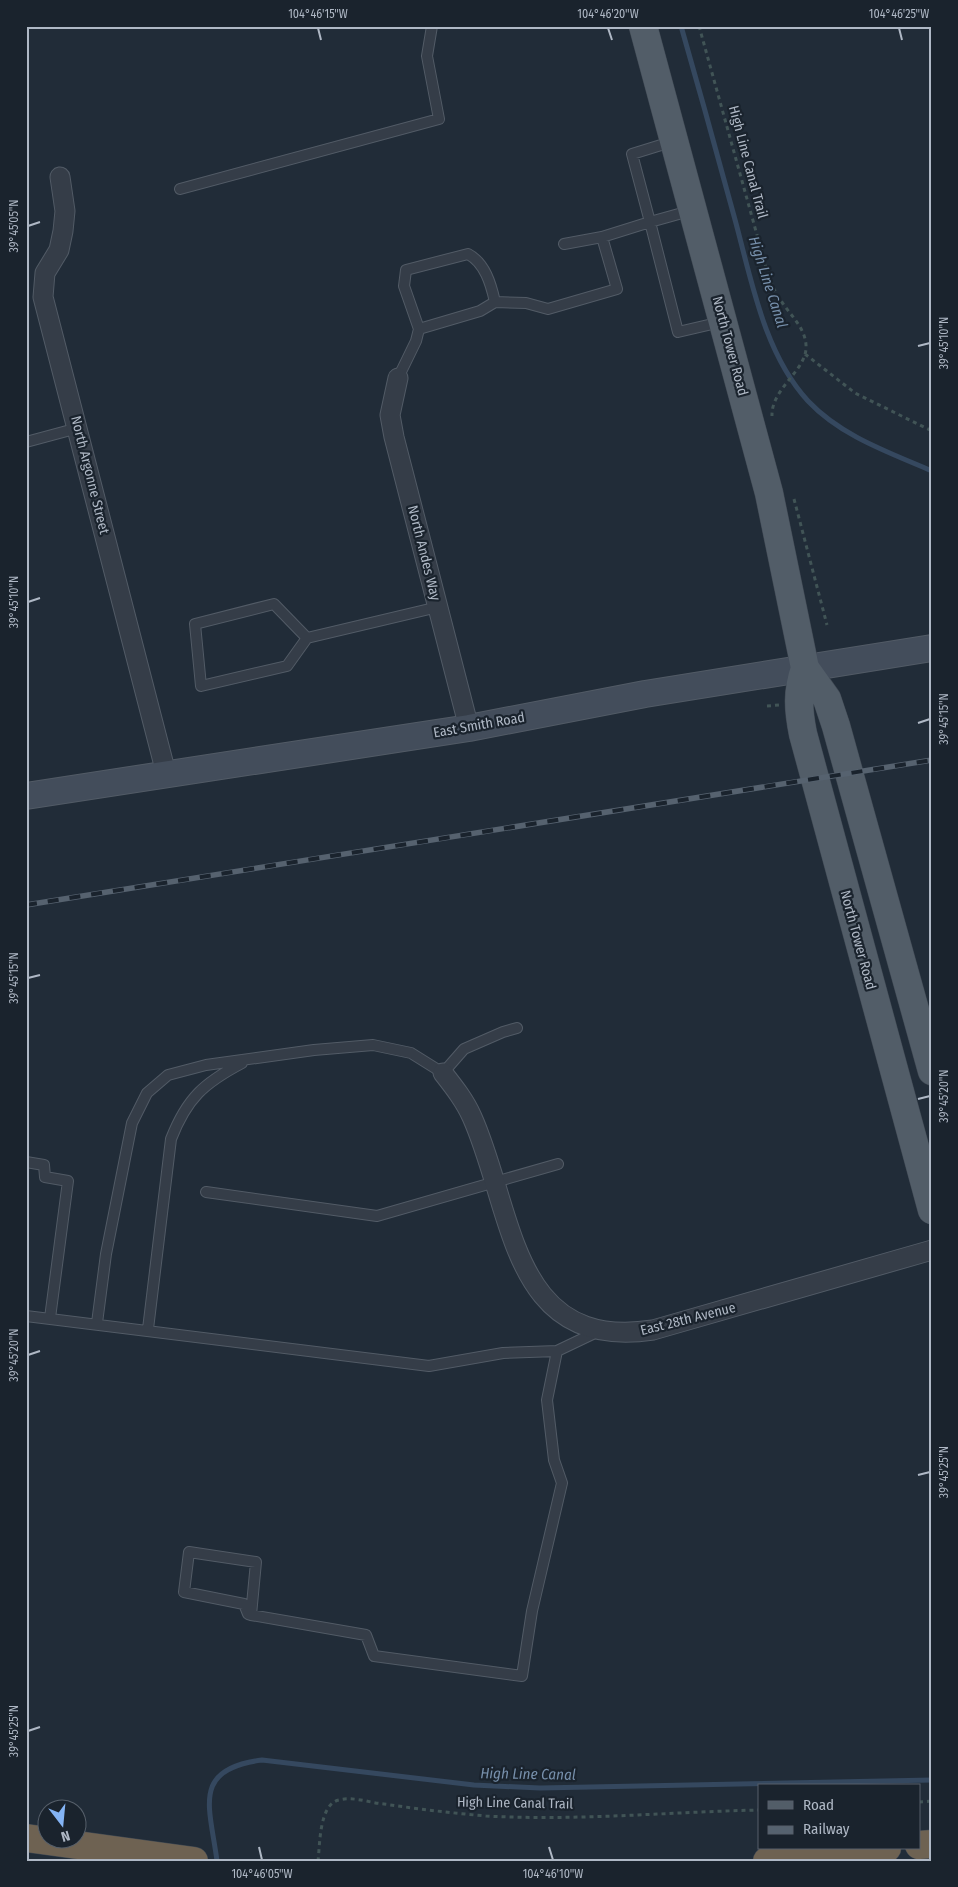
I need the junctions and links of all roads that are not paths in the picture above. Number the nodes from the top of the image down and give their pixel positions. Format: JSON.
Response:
{"nodes":[{"id":1,"x":432,"y":26,"type":"edge"},
{"id":2,"x":643,"y":26,"type":"edge"},
{"id":3,"x":675,"y":141,"type":"junction"},
{"id":4,"x":60,"y":177,"type":"dead end"},
{"id":5,"x":180,"y":189,"type":"dead end"},
{"id":6,"x":694,"y":210,"type":"junction"},
{"id":7,"x":650,"y":222,"type":"junction"},
{"id":8,"x":602,"y":238,"type":"junction"},
{"id":9,"x":564,"y":244,"type":"dead end"},
{"id":10,"x":495,"y":302,"type":"junction"},
{"id":11,"x":724,"y":321,"type":"junction"},
{"id":12,"x":419,"y":329,"type":"junction"},
{"id":13,"x":398,"y":378,"type":"joint"},
{"id":14,"x":78,"y":428,"type":"junction"},
{"id":15,"x":26,"y":442,"type":"edge"},
{"id":16,"x":438,"y":607,"type":"junction"},
{"id":17,"x":307,"y":638,"type":"junction"},
{"id":18,"x":932,"y":648,"type":"edge"},
{"id":19,"x":805,"y":668,"type":"junction"},
{"id":20,"x":469,"y":728,"type":"junction"},
{"id":21,"x":166,"y":774,"type":"junction"},
{"id":22,"x":26,"y":796,"type":"edge"},
{"id":23,"x":517,"y":1028,"type":"dead end"},
{"id":24,"x":246,"y":1061,"type":"junction"},
{"id":25,"x":932,"y":1071,"type":"edge"},
{"id":26,"x":443,"y":1073,"type":"junction"},
{"id":27,"x":26,"y":1162,"type":"edge"},
{"id":28,"x":558,"y":1164,"type":"dead end"},
{"id":29,"x":494,"y":1182,"type":"junction"},
{"id":30,"x":206,"y":1192,"type":"dead end"},
{"id":31,"x":932,"y":1210,"type":"edge"},
{"id":32,"x":932,"y":1250,"type":"edge"},
{"id":33,"x":26,"y":1316,"type":"edge"},
{"id":34,"x":50,"y":1318,"type":"junction"},
{"id":35,"x":98,"y":1324,"type":"junction"},
{"id":36,"x":148,"y":1329,"type":"junction"},
{"id":37,"x":600,"y":1330,"type":"junction"},
{"id":38,"x":557,"y":1351,"type":"junction"},
{"id":39,"x":251,"y":1615,"type":"junction"},
{"id":40,"x":26,"y":1838,"type":"edge"},
{"id":41,"x":869,"y":1850,"type":"edge"},
{"id":42,"x":190,"y":1860,"type":"edge"},
{"id":43,"x":767,"y":1861,"type":"edge"}],
"edges":[{"from":1,"to":5,"type":"lane"},
{"from":2,"to":3,"type":"main road","name":"North Tower Road"},
{"from":3,"to":6,"type":"main road","name":"North Tower Road"},
{"from":3,"to":7,"type":"lane"},
{"from":4,"to":14,"type":"street","name":"North Argonne Street"},
{"from":6,"to":7,"type":"lane"},
{"from":6,"to":11,"type":"main road","name":"North Tower Road"},
{"from":7,"to":8,"type":"lane"},
{"from":7,"to":11,"type":"lane"},
{"from":8,"to":9,"type":"lane"},
{"from":8,"to":10,"type":"lane"},
{"from":10,"to":12,"type":"lane"},
{"from":10,"to":12,"type":"lane"},
{"from":11,"to":19,"type":"main road","name":"North Tower Road"},
{"from":12,"to":13,"type":"lane"},
{"from":13,"to":16,"type":"street","name":"North Andes Way"},
{"from":14,"to":15,"type":"lane"},
{"from":14,"to":21,"type":"street","name":"North Argonne Street"},
{"from":16,"to":17,"type":"lane"},
{"from":16,"to":20,"type":"street","name":"North Andes Way"},
{"from":17,"to":17,"type":"lane"},
{"from":18,"to":19,"type":"street","name":"East Smith Road"},
{"from":19,"to":20,"type":"street","name":"East Smith Road"},
{"from":19,"to":25,"type":"main road","name":"North Tower Road"},
{"from":19,"to":31,"type":"main road","name":"North Tower Road"},
{"from":20,"to":21,"type":"street","name":"East Smith Road"},
{"from":21,"to":22,"type":"street","name":"East Smith Road"},
{"from":23,"to":26,"type":"lane"},
{"from":24,"to":26,"type":"lane"},
{"from":24,"to":35,"type":"lane"},
{"from":24,"to":36,"type":"lane"},
{"from":26,"to":29,"type":"street","name":"East 28th Avenue"},
{"from":27,"to":34,"type":"lane"},
{"from":28,"to":29,"type":"lane"},
{"from":29,"to":30,"type":"lane"},
{"from":29,"to":37,"type":"street","name":"East 28th Avenue"},
{"from":32,"to":37,"type":"street","name":"East 28th Avenue"},
{"from":33,"to":34,"type":"lane"},
{"from":34,"to":35,"type":"lane"},
{"from":35,"to":36,"type":"lane"},
{"from":36,"to":38,"type":"lane"},
{"from":37,"to":38,"type":"lane"},
{"from":38,"to":39,"type":"lane"},
{"from":39,"to":39,"type":"lane"},
{"from":40,"to":42,"type":"highway"},
{"from":41,"to":43,"type":"highway"}]}
